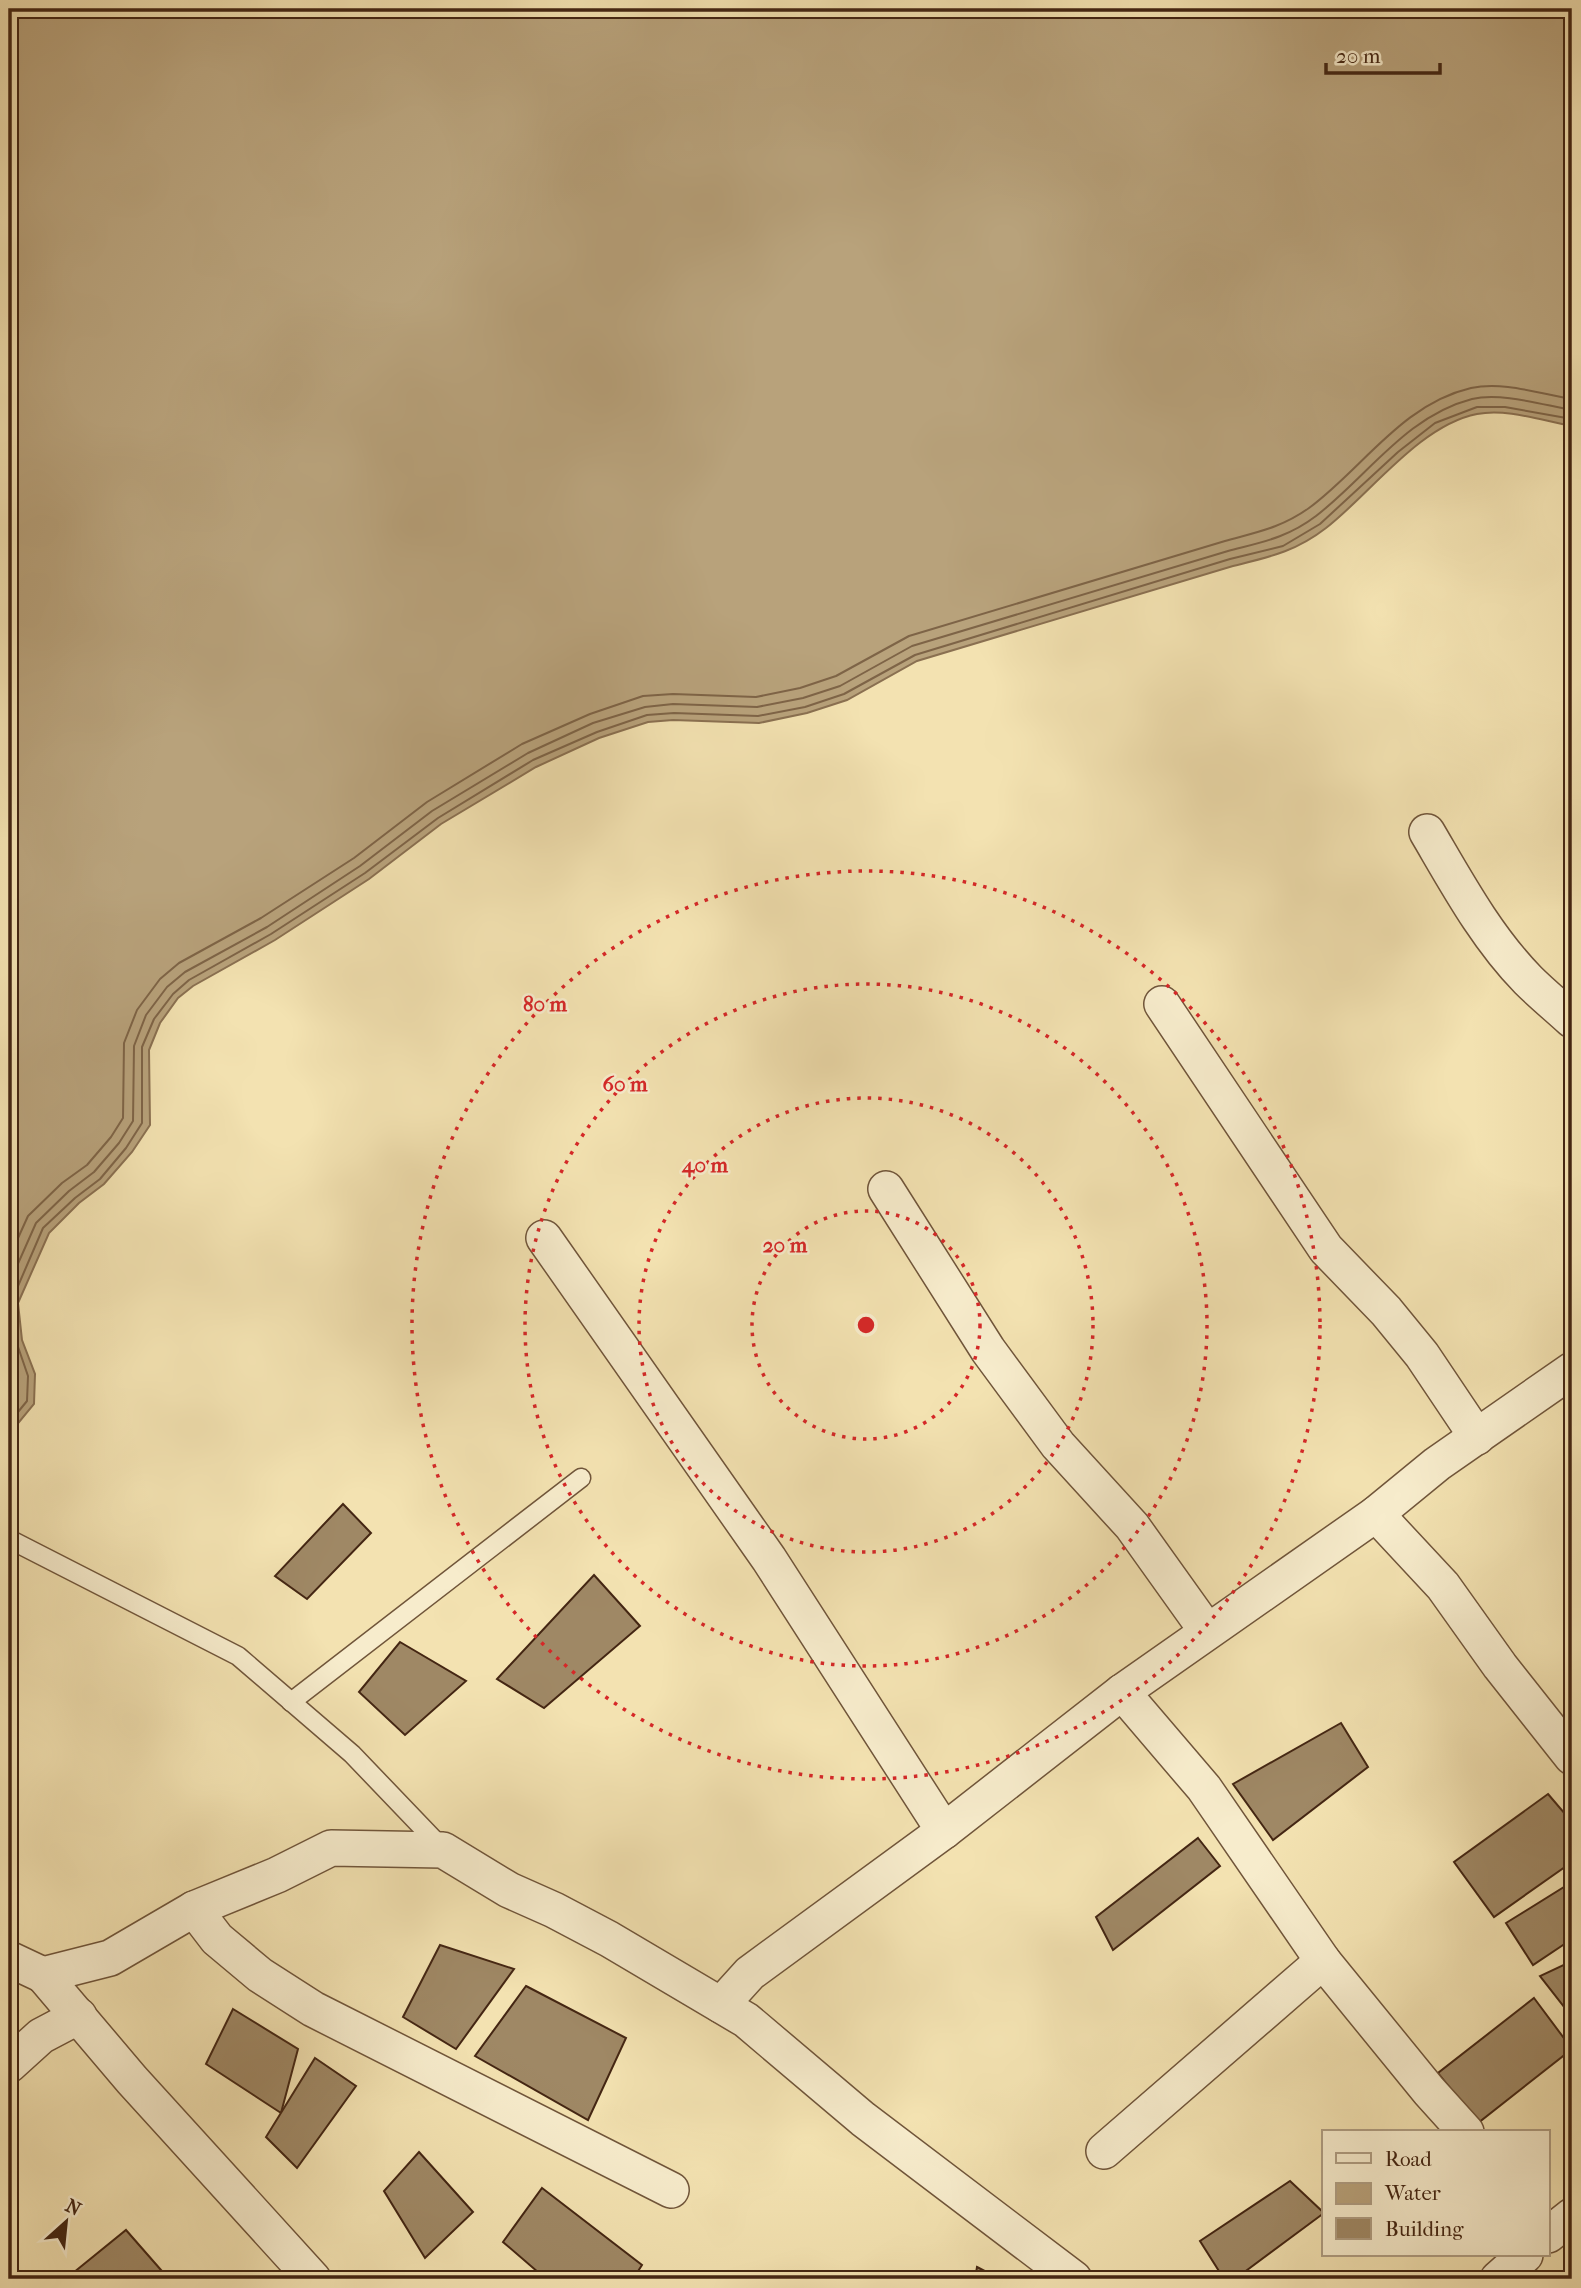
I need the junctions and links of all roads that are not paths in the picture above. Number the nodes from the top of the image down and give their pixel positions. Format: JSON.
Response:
{"nodes":[{"id":1,"x":1427,"y":832,"type":"dead end"},
{"id":2,"x":1162,"y":1004,"type":"dead end"},
{"id":3,"x":1572,"y":1020,"type":"edge"},
{"id":4,"x":886,"y":1189,"type":"dead end"},
{"id":5,"x":544,"y":1238,"type":"dead end"},
{"id":6,"x":1572,"y":1370,"type":"edge"},
{"id":7,"x":1477,"y":1437,"type":"junction"},
{"id":8,"x":581,"y":1478,"type":"dead end"},
{"id":9,"x":1376,"y":1514,"type":"junction"},
{"id":10,"x":9,"y":1539,"type":"edge"},
{"id":11,"x":1207,"y":1631,"type":"junction"},
{"id":12,"x":1122,"y":1692,"type":"junction"},
{"id":13,"x":292,"y":1702,"type":"junction"},
{"id":14,"x":1572,"y":1757,"type":"edge"},
{"id":15,"x":944,"y":1831,"type":"junction"},
{"id":16,"x":443,"y":1850,"type":"junction"},
{"id":17,"x":194,"y":1909,"type":"junction"},
{"id":18,"x":9,"y":1959,"type":"edge"},
{"id":19,"x":1323,"y":1961,"type":"junction"},
{"id":20,"x":43,"y":1975,"type":"junction"},
{"id":21,"x":721,"y":2005,"type":"junction"},
{"id":22,"x":79,"y":2016,"type":"junction"},
{"id":23,"x":9,"y":2065,"type":"edge"},
{"id":24,"x":1464,"y":2130,"type":"edge"},
{"id":25,"x":1104,"y":2151,"type":"dead end"},
{"id":26,"x":671,"y":2190,"type":"dead end"},
{"id":27,"x":1524,"y":2256,"type":"edge"},
{"id":28,"x":313,"y":2279,"type":"edge"},
{"id":29,"x":1074,"y":2279,"type":"edge"},
{"id":30,"x":1498,"y":2279,"type":"edge"}],
"edges":[{"from":1,"to":3,"type":"street"},
{"from":2,"to":7,"type":"street"},
{"from":4,"to":11,"type":"street"},
{"from":5,"to":15,"type":"street"},
{"from":6,"to":7,"type":"street"},
{"from":7,"to":9,"type":"street"},
{"from":8,"to":13,"type":"lane"},
{"from":9,"to":11,"type":"street"},
{"from":9,"to":14,"type":"street"},
{"from":10,"to":13,"type":"lane"},
{"from":11,"to":12,"type":"street"},
{"from":12,"to":15,"type":"street"},
{"from":12,"to":19,"type":"street"},
{"from":13,"to":16,"type":"lane"},
{"from":15,"to":21,"type":"street"},
{"from":16,"to":17,"type":"street"},
{"from":16,"to":21,"type":"street"},
{"from":17,"to":20,"type":"street"},
{"from":17,"to":26,"type":"street"},
{"from":18,"to":20,"type":"street"},
{"from":19,"to":24,"type":"street"},
{"from":19,"to":25,"type":"street"},
{"from":20,"to":22,"type":"street"},
{"from":21,"to":29,"type":"street"},
{"from":22,"to":23,"type":"street"},
{"from":22,"to":28,"type":"street"},
{"from":27,"to":30,"type":"street"}]}
